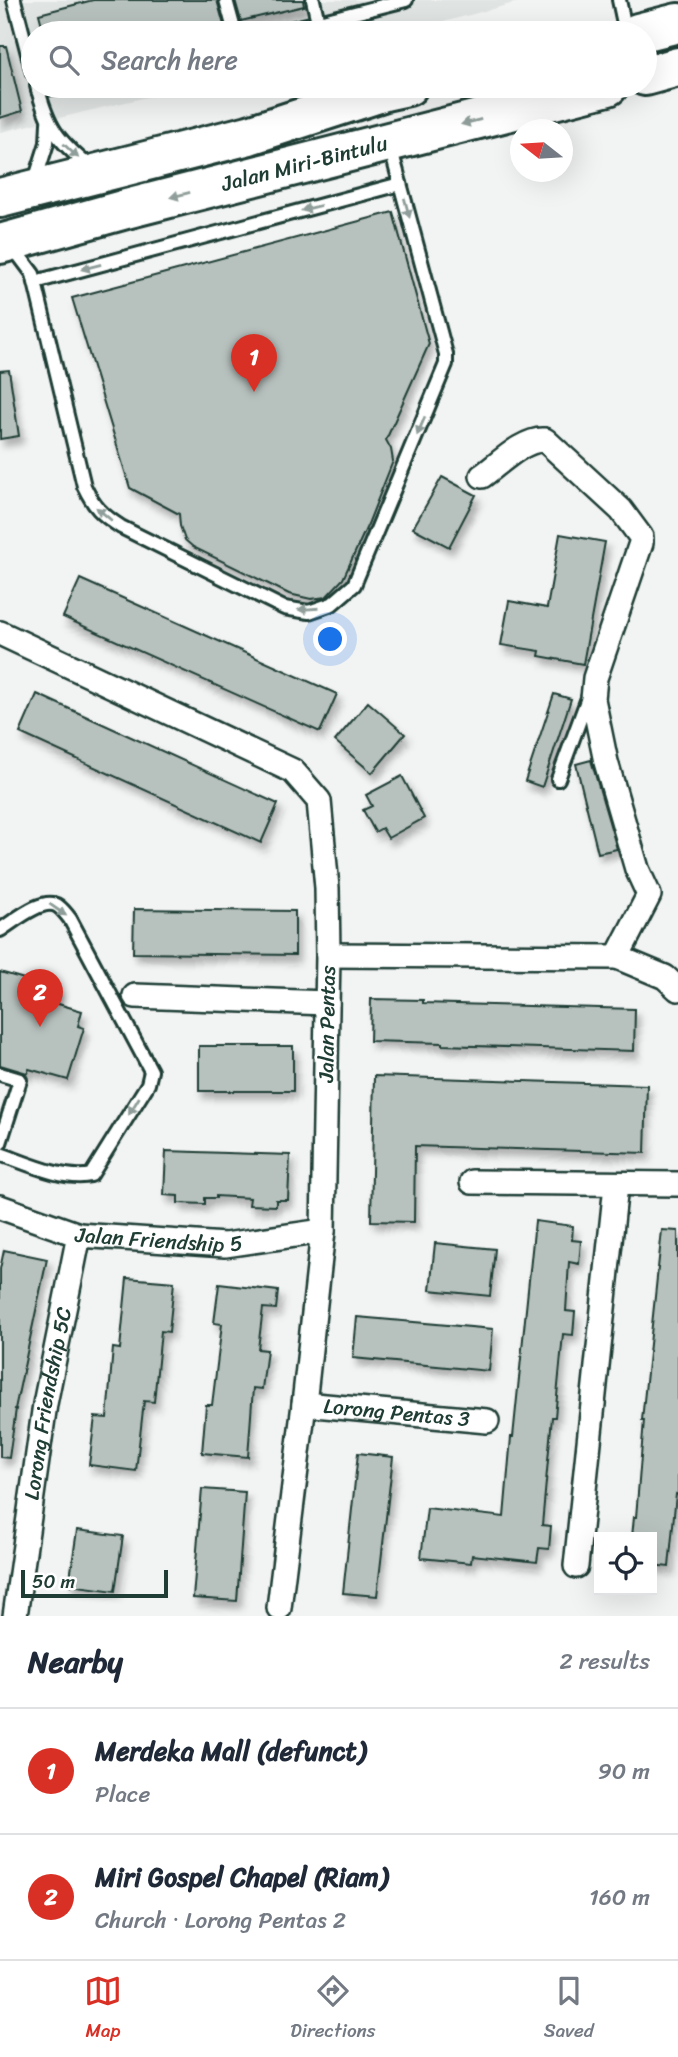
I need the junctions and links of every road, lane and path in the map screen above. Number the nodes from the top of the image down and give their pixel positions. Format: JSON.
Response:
{"nodes":[{"id":1,"x":14,"y":0,"type":"edge"},
{"id":2,"x":226,"y":0,"type":"edge"},
{"id":3,"x":313,"y":0,"type":"edge"},
{"id":4,"x":406,"y":0,"type":"edge"},
{"id":5,"x":619,"y":0,"type":"edge"},
{"id":6,"x":364,"y":5,"type":"edge"},
{"id":7,"x":232,"y":21,"type":"edge"},
{"id":8,"x":318,"y":21,"type":"edge"},
{"id":9,"x":321,"y":21,"type":"edge"},
{"id":10,"x":623,"y":21,"type":"edge"},
{"id":11,"x":678,"y":23,"type":"edge"},
{"id":12,"x":21,"y":27,"type":"edge"},
{"id":13,"x":657,"y":28,"type":"edge"},
{"id":14,"x":678,"y":67,"type":"edge"},
{"id":15,"x":657,"y":73,"type":"edge"},
{"id":16,"x":40,"y":98,"type":"edge"},
{"id":17,"x":362,"y":98,"type":"edge"},
{"id":18,"x":561,"y":98,"type":"edge"},
{"id":19,"x":48,"y":123,"type":"junction"},
{"id":20,"x":249,"y":135,"type":"junction"},
{"id":21,"x":389,"y":142,"type":"junction"},
{"id":22,"x":99,"y":174,"type":"junction"},
{"id":23,"x":400,"y":184,"type":"junction"},
{"id":24,"x":9,"y":193,"type":"edge"},
{"id":25,"x":4,"y":243,"type":"edge"},
{"id":26,"x":35,"y":282,"type":"junction"},
{"id":27,"x":482,"y":476,"type":"dead end"},
{"id":28,"x":0,"y":633,"type":"edge"},
{"id":29,"x":595,"y":678,"type":"junction"},
{"id":30,"x":558,"y":779,"type":"dead end"},
{"id":31,"x":0,"y":930,"type":"edge"},
{"id":32,"x":328,"y":955,"type":"junction"},
{"id":33,"x":617,"y":957,"type":"junction"},
{"id":34,"x":678,"y":989,"type":"edge"},
{"id":35,"x":135,"y":996,"type":"dead end"},
{"id":36,"x":327,"y":1003,"type":"junction"},
{"id":37,"x":0,"y":1074,"type":"edge"},
{"id":38,"x":0,"y":1143,"type":"edge"},
{"id":39,"x":0,"y":1154,"type":"edge"},
{"id":40,"x":472,"y":1182,"type":"dead end"},
{"id":41,"x":678,"y":1184,"type":"edge"},
{"id":42,"x":616,"y":1185,"type":"junction"},
{"id":43,"x":0,"y":1207,"type":"edge"},
{"id":44,"x":323,"y":1231,"type":"junction"},
{"id":45,"x":79,"y":1235,"type":"junction"},
{"id":46,"x":304,"y":1404,"type":"junction"},
{"id":47,"x":487,"y":1421,"type":"dead end"},
{"id":48,"x":576,"y":1566,"type":"dead end"},
{"id":49,"x":279,"y":1608,"type":"dead end"},
{"id":50,"x":15,"y":1616,"type":"edge"}],
"edges":[{"from":1,"to":12,"type":"lane"},
{"from":2,"to":7,"type":"lane"},
{"from":3,"to":8,"type":"lane"},
{"from":4,"to":6,"type":"lane"},
{"from":5,"to":10,"type":"lane"},
{"from":6,"to":9,"type":"lane"},
{"from":11,"to":13,"type":"highway"},
{"from":14,"to":15,"type":"highway"},
{"from":16,"to":19,"type":"lane"},
{"from":17,"to":20,"type":"highway","name":"Jalan Miri-Bintulu"},
{"from":18,"to":21,"type":"highway","name":"Jalan Miri-Bintulu","one_way":true},
{"from":19,"to":22,"type":"lane","one_way":true},
{"from":19,"to":24,"type":"lane"},
{"from":20,"to":21,"type":"highway"},
{"from":20,"to":22,"type":"highway","name":"Jalan Miri-Bintulu"},
{"from":21,"to":23,"type":"lane"},
{"from":21,"to":25,"type":"highway","name":"Jalan Miri-Bintulu","one_way":true},
{"from":22,"to":24,"type":"highway","name":"Jalan Miri-Bintulu"},
{"from":23,"to":26,"type":"lane","one_way":true},
{"from":23,"to":26,"type":"lane","one_way":true},
{"from":25,"to":26,"type":"lane"},
{"from":27,"to":29,"type":"street"},
{"from":28,"to":32,"type":"street","name":"Jalan Pentas"},
{"from":29,"to":30,"type":"lane"},
{"from":29,"to":33,"type":"street"},
{"from":31,"to":39,"type":"lane","one_way":true},
{"from":32,"to":33,"type":"street"},
{"from":32,"to":36,"type":"street","name":"Jalan Pentas"},
{"from":33,"to":34,"type":"street"},
{"from":35,"to":36,"type":"street"},
{"from":36,"to":44,"type":"street","name":"Jalan Pentas"},
{"from":37,"to":38,"type":"lane"},
{"from":40,"to":42,"type":"street"},
{"from":41,"to":42,"type":"street"},
{"from":42,"to":48,"type":"street"},
{"from":43,"to":45,"type":"street","name":"Jalan Friendship 5"},
{"from":44,"to":45,"type":"street","name":"Jalan Friendship 5"},
{"from":44,"to":46,"type":"street","name":"Jalan Pentas"},
{"from":45,"to":50,"type":"street","name":"Lorong Friendship 5C"},
{"from":46,"to":47,"type":"street","name":"Lorong Pentas 3"},
{"from":46,"to":49,"type":"street","name":"Jalan Pentas"}]}
